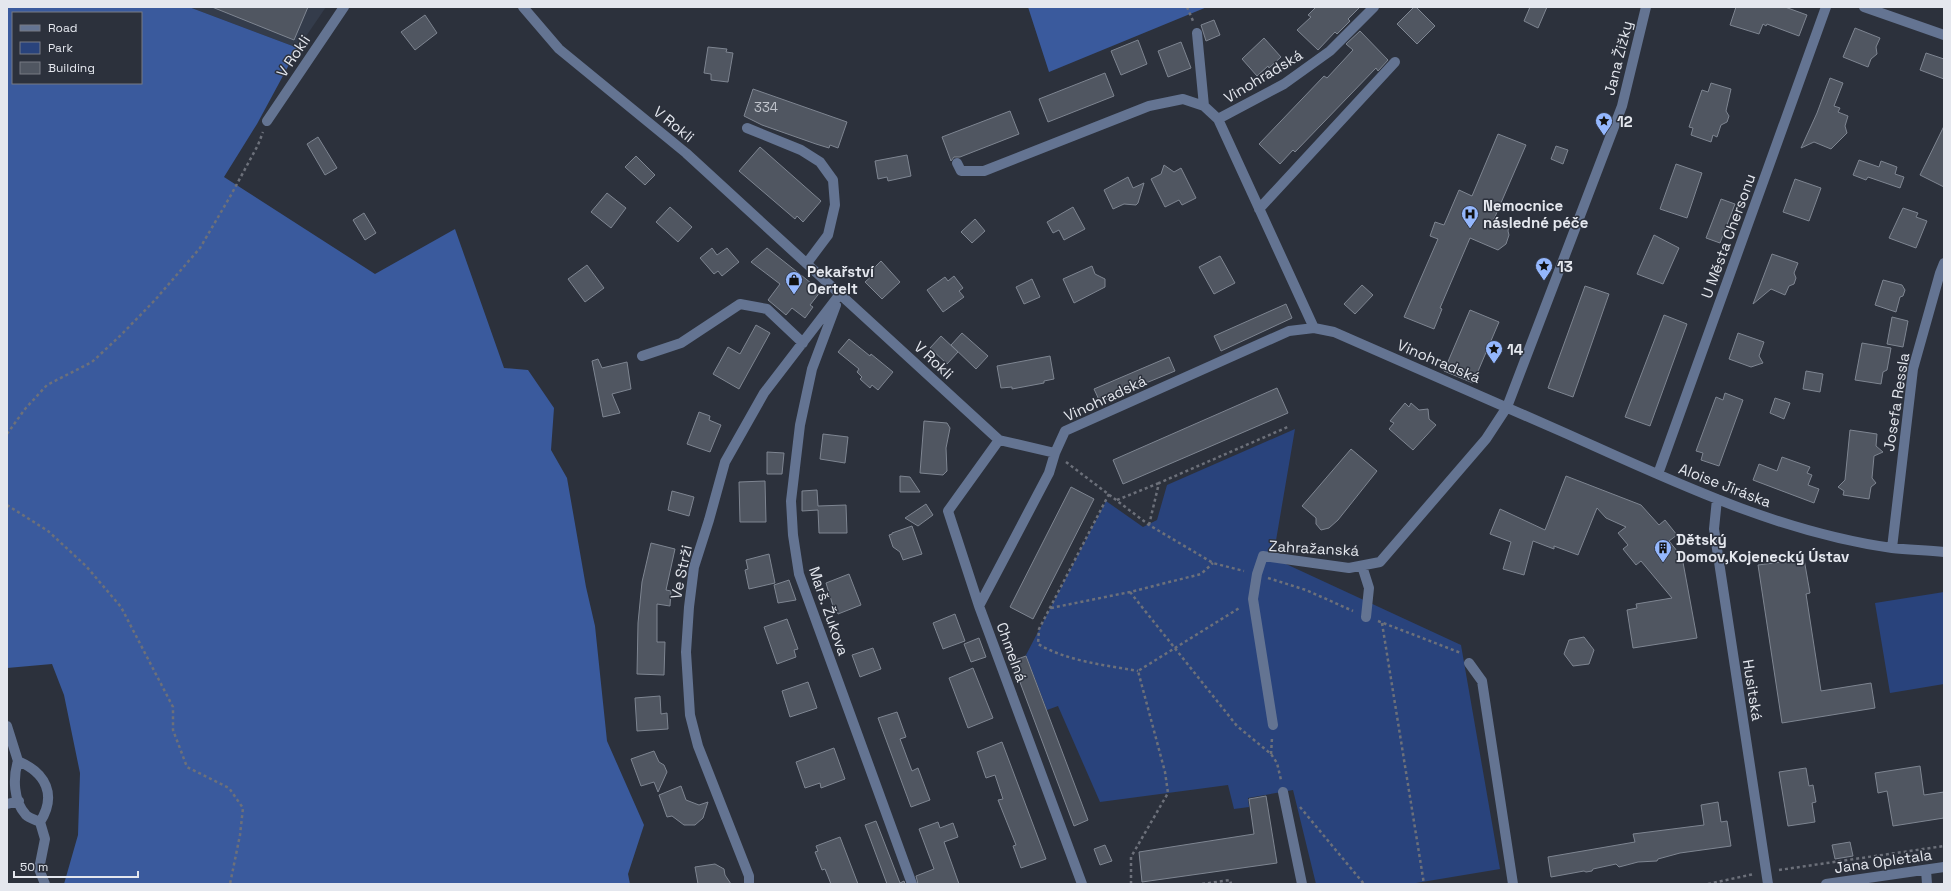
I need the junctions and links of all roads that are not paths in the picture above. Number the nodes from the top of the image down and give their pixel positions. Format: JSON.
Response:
{"nodes":[{"id":1,"x":344,"y":7,"type":"edge"},
{"id":2,"x":523,"y":7,"type":"edge"},
{"id":3,"x":1374,"y":7,"type":"edge"},
{"id":4,"x":1646,"y":7,"type":"edge"},
{"id":5,"x":1826,"y":7,"type":"edge"},
{"id":6,"x":1864,"y":7,"type":"edge"},
{"id":7,"x":1197,"y":33,"type":"dead end"},
{"id":8,"x":1944,"y":35,"type":"edge"},
{"id":9,"x":1395,"y":62,"type":"dead end"},
{"id":10,"x":1204,"y":106,"type":"junction"},
{"id":11,"x":1218,"y":119,"type":"junction"},
{"id":12,"x":267,"y":121,"type":"road end"},
{"id":13,"x":747,"y":128,"type":"dead end"},
{"id":14,"x":957,"y":163,"type":"dead end"},
{"id":15,"x":1259,"y":209,"type":"junction"},
{"id":16,"x":807,"y":263,"type":"junction"},
{"id":17,"x":1944,"y":263,"type":"edge"},
{"id":18,"x":840,"y":294,"type":"junction"},
{"id":19,"x":1314,"y":328,"type":"junction"},
{"id":20,"x":803,"y":343,"type":"junction"},
{"id":21,"x":642,"y":356,"type":"dead end"},
{"id":22,"x":1507,"y":407,"type":"junction"},
{"id":23,"x":999,"y":440,"type":"junction"},
{"id":24,"x":1055,"y":453,"type":"junction"},
{"id":25,"x":1658,"y":474,"type":"junction"},
{"id":26,"x":1717,"y":499,"type":"junction"},
{"id":27,"x":1892,"y":548,"type":"junction"},
{"id":28,"x":1944,"y":552,"type":"edge"},
{"id":29,"x":1362,"y":566,"type":"junction"},
{"id":30,"x":979,"y":606,"type":"junction"},
{"id":31,"x":1366,"y":617,"type":"dead end"},
{"id":32,"x":1469,"y":663,"type":"dead end"},
{"id":33,"x":1273,"y":725,"type":"road end"},
{"id":34,"x":7,"y":726,"type":"edge"},
{"id":35,"x":18,"y":761,"type":"junction"},
{"id":36,"x":1283,"y":792,"type":"road end"},
{"id":37,"x":19,"y":801,"type":"junction"},
{"id":38,"x":7,"y":804,"type":"edge"},
{"id":39,"x":40,"y":822,"type":"junction"},
{"id":40,"x":1944,"y":868,"type":"edge"},
{"id":41,"x":1926,"y":870,"type":"junction"},
{"id":42,"x":45,"y":884,"type":"edge"},
{"id":43,"x":749,"y":884,"type":"edge"},
{"id":44,"x":912,"y":884,"type":"edge"},
{"id":45,"x":1082,"y":884,"type":"edge"},
{"id":46,"x":1302,"y":884,"type":"edge"},
{"id":47,"x":1513,"y":884,"type":"edge"},
{"id":48,"x":1768,"y":884,"type":"edge"},
{"id":49,"x":1826,"y":884,"type":"edge"},
{"id":50,"x":1927,"y":884,"type":"edge"}],
"edges":[{"from":1,"to":12,"type":"street","name":"V Rokli"},
{"from":2,"to":16,"type":"street","name":"V Rokli"},
{"from":3,"to":11,"type":"street","name":"Vinohradská"},
{"from":4,"to":22,"type":"street","name":"Jana Žižky"},
{"from":5,"to":25,"type":"street","name":"U Města Chersonu"},
{"from":6,"to":8,"type":"street"},
{"from":7,"to":10,"type":"street"},
{"from":9,"to":15,"type":"street"},
{"from":10,"to":11,"type":"street","name":"Vinohradská"},
{"from":10,"to":14,"type":"street","name":"Vinohradská"},
{"from":11,"to":15,"type":"street","name":"Vinohradská"},
{"from":13,"to":16,"type":"street"},
{"from":15,"to":19,"type":"street","name":"Vinohradská"},
{"from":16,"to":18,"type":"street","name":"V Rokli"},
{"from":17,"to":27,"type":"street","name":"Josefa Ressla"},
{"from":18,"to":20,"type":"street","name":"Ve Strži"},
{"from":18,"to":23,"type":"street","name":"V Rokli"},
{"from":18,"to":44,"type":"street","name":"Marš. Žukova"},
{"from":19,"to":22,"type":"street","name":"Vinohradská"},
{"from":19,"to":24,"type":"street","name":"Vinohradská"},
{"from":20,"to":21,"type":"street"},
{"from":20,"to":43,"type":"street","name":"Ve Strži"},
{"from":22,"to":25,"type":"street","name":"Aloise Jiráska"},
{"from":22,"to":29,"type":"street","name":"Zahražanská"},
{"from":23,"to":24,"type":"street","name":"V Rokli"},
{"from":23,"to":30,"type":"street","name":"Chmelná"},
{"from":24,"to":30,"type":"street","name":"Vinohradská"},
{"from":25,"to":26,"type":"street","name":"Aloise Jiráska"},
{"from":26,"to":27,"type":"street","name":"Aloise Jiráska"},
{"from":26,"to":48,"type":"street","name":"Husitská"},
{"from":27,"to":28,"type":"street","name":"Aloise Jiráska"},
{"from":29,"to":31,"type":"street"},
{"from":29,"to":33,"type":"street","name":"Zahražanská"},
{"from":30,"to":45,"type":"street","name":"Chmelná"},
{"from":32,"to":47,"type":"street"},
{"from":34,"to":35,"type":"street"},
{"from":35,"to":37,"type":"street"},
{"from":35,"to":39,"type":"street"},
{"from":36,"to":46,"type":"street"},
{"from":37,"to":38,"type":"street"},
{"from":37,"to":39,"type":"street"},
{"from":39,"to":42,"type":"street"},
{"from":40,"to":41,"type":"street","name":"Jana Opletala"},
{"from":41,"to":49,"type":"street","name":"Jana Opletala"},
{"from":41,"to":50,"type":"street"}]}
